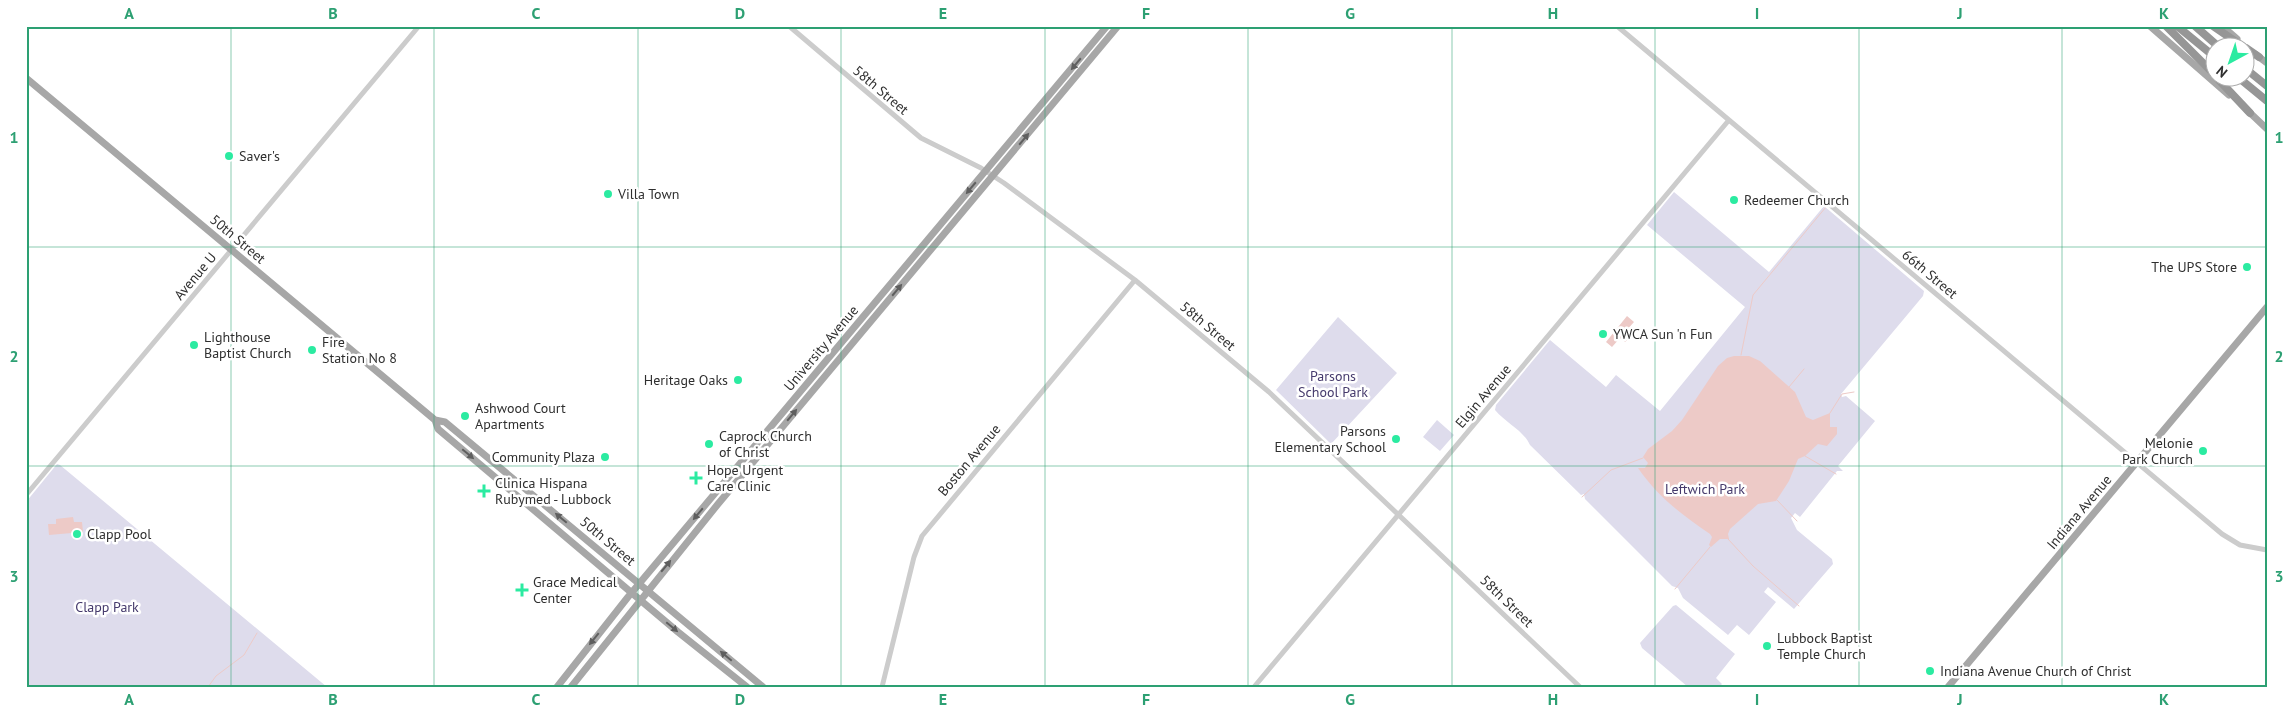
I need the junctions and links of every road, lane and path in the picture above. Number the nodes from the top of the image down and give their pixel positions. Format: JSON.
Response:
{"nodes":[{"id":1,"x":419,"y":26,"type":"edge"},
{"id":2,"x":788,"y":26,"type":"edge"},
{"id":3,"x":1107,"y":26,"type":"edge"},
{"id":4,"x":1118,"y":26,"type":"edge"},
{"id":5,"x":1617,"y":26,"type":"edge"},
{"id":6,"x":2150,"y":26,"type":"edge"},
{"id":7,"x":2166,"y":26,"type":"edge"},
{"id":8,"x":2177,"y":26,"type":"edge"},
{"id":9,"x":2195,"y":26,"type":"edge"},
{"id":10,"x":2213,"y":26,"type":"edge"},
{"id":11,"x":2222,"y":26,"type":"edge"},
{"id":12,"x":2209,"y":38,"type":"edge"},
{"id":13,"x":2230,"y":38,"type":"edge"},
{"id":14,"x":2206,"y":50,"type":"edge"},
{"id":15,"x":2256,"y":55,"type":"edge"},
{"id":16,"x":2260,"y":58,"type":"junction"},
{"id":17,"x":2267,"y":63,"type":"edge"},
{"id":18,"x":2206,"y":67,"type":"edge"},
{"id":19,"x":2256,"y":77,"type":"edge"},
{"id":20,"x":26,"y":78,"type":"edge"},
{"id":21,"x":2267,"y":86,"type":"edge"},
{"id":22,"x":2226,"y":88,"type":"edge"},
{"id":23,"x":2251,"y":88,"type":"edge"},
{"id":24,"x":2267,"y":101,"type":"edge"},
{"id":25,"x":2250,"y":113,"type":"junction"},
{"id":26,"x":1729,"y":120,"type":"junction"},
{"id":27,"x":2267,"y":129,"type":"edge"},
{"id":28,"x":989,"y":173,"type":"junction"},
{"id":29,"x":232,"y":250,"type":"junction"},
{"id":30,"x":1135,"y":280,"type":"junction"},
{"id":31,"x":2267,"y":307,"type":"edge"},
{"id":32,"x":435,"y":420,"type":"junction"},
{"id":33,"x":2136,"y":462,"type":"junction"},
{"id":34,"x":26,"y":495,"type":"edge"},
{"id":35,"x":1399,"y":514,"type":"junction"},
{"id":36,"x":2267,"y":550,"type":"edge"},
{"id":37,"x":640,"y":583,"type":"junction"},
{"id":38,"x":647,"y":590,"type":"junction"},
{"id":39,"x":632,"y":593,"type":"junction"},
{"id":40,"x":639,"y":600,"type":"junction"},
{"id":41,"x":582,"y":654,"type":"junction"},
{"id":42,"x":590,"y":660,"type":"junction"},
{"id":43,"x":557,"y":687,"type":"edge"},
{"id":44,"x":571,"y":687,"type":"edge"},
{"id":45,"x":747,"y":687,"type":"edge"},
{"id":46,"x":763,"y":687,"type":"edge"},
{"id":47,"x":882,"y":687,"type":"edge"},
{"id":48,"x":1254,"y":687,"type":"edge"},
{"id":49,"x":1580,"y":687,"type":"edge"},
{"id":50,"x":1948,"y":687,"type":"edge"}],
"edges":[{"from":1,"to":29,"type":"street","name":"Avenue U"},
{"from":2,"to":28,"type":"street","name":"58th Street"},
{"from":3,"to":28,"type":"main road","name":"University Avenue","one_way":true},
{"from":28,"to":4,"type":"main road","name":"University Avenue","one_way":true},
{"from":5,"to":26,"type":"street","name":"66th Street"},
{"from":6,"to":25,"type":"main road"},
{"from":7,"to":18,"type":"highway"},
{"from":8,"to":14,"type":"highway"},
{"from":9,"to":12,"type":"highway"},
{"from":10,"to":13,"type":"highway"},
{"from":11,"to":16,"type":"main road"},
{"from":15,"to":16,"type":"highway"},
{"from":16,"to":17,"type":"main road"},
{"from":19,"to":21,"type":"highway"},
{"from":20,"to":29,"type":"main road","name":"50th Street"},
{"from":22,"to":25,"type":"highway"},
{"from":23,"to":24,"type":"highway"},
{"from":25,"to":27,"type":"main road"},
{"from":26,"to":33,"type":"street","name":"66th Street"},
{"from":26,"to":35,"type":"street","name":"Elgin Avenue"},
{"from":28,"to":30,"type":"street","name":"58th Street"},
{"from":28,"to":37,"type":"main road","name":"University Avenue","one_way":true},
{"from":38,"to":28,"type":"main road","name":"University Avenue","one_way":true},
{"from":29,"to":32,"type":"main road","name":"50th Street"},
{"from":29,"to":34,"type":"street","name":"Avenue U"},
{"from":30,"to":35,"type":"street","name":"58th Street"},
{"from":30,"to":47,"type":"street","name":"Boston Avenue"},
{"from":31,"to":33,"type":"main road","name":"Indiana Avenue"},
{"from":37,"to":32,"type":"main road","name":"50th Street","one_way":true},
{"from":32,"to":39,"type":"main road","name":"50th Street","one_way":true},
{"from":33,"to":36,"type":"street","name":"66th Street"},
{"from":33,"to":50,"type":"main road","name":"Indiana Avenue"},
{"from":35,"to":48,"type":"street","name":"Elgin Avenue"},
{"from":35,"to":49,"type":"street","name":"58th Street"},
{"from":37,"to":38,"type":"main road","name":"50th Street"},
{"from":37,"to":39,"type":"main road","name":"University Avenue"},
{"from":38,"to":40,"type":"main road","name":"University Avenue"},
{"from":46,"to":38,"type":"main road","name":"50th Street","one_way":true},
{"from":39,"to":40,"type":"main road","name":"50th Street"},
{"from":39,"to":41,"type":"main road","name":"University Avenue","one_way":true},
{"from":40,"to":42,"type":"main road","name":"University Avenue"},
{"from":40,"to":45,"type":"main road","name":"50th Street","one_way":true},
{"from":41,"to":42,"type":"main road"},
{"from":41,"to":43,"type":"main road","name":"University Avenue"},
{"from":42,"to":44,"type":"main road","name":"University Avenue"}]}
